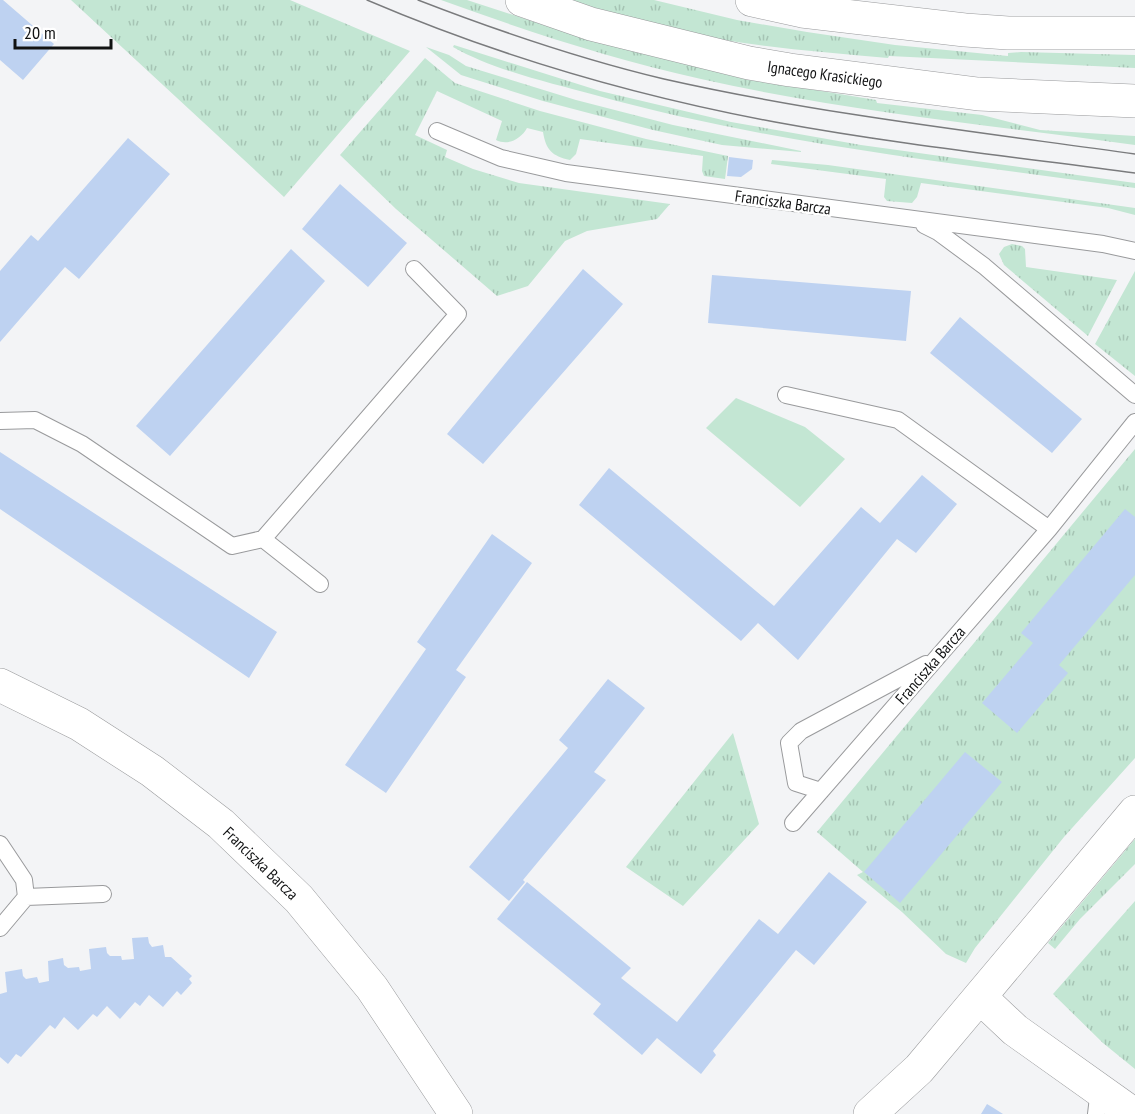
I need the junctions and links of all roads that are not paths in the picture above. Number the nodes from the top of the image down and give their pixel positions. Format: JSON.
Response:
{"nodes":[{"id":1,"x":522,"y":0,"type":"edge"},
{"id":2,"x":752,"y":0,"type":"edge"},
{"id":3,"x":799,"y":5,"type":"edge"},
{"id":4,"x":1135,"y":33,"type":"edge"},
{"id":5,"x":1135,"y":101,"type":"edge"},
{"id":6,"x":437,"y":131,"type":"dead end"},
{"id":7,"x":914,"y":219,"type":"junction"},
{"id":8,"x":1135,"y":251,"type":"edge"},
{"id":9,"x":414,"y":269,"type":"dead end"},
{"id":10,"x":786,"y":395,"type":"dead end"},
{"id":11,"x":1135,"y":395,"type":"edge"},
{"id":12,"x":0,"y":421,"type":"edge"},
{"id":13,"x":1135,"y":422,"type":"edge"},
{"id":14,"x":1049,"y":529,"type":"junction"},
{"id":15,"x":263,"y":539,"type":"junction"},
{"id":16,"x":320,"y":584,"type":"dead end"},
{"id":17,"x":935,"y":660,"type":"junction"},
{"id":18,"x":0,"y":685,"type":"edge"},
{"id":19,"x":821,"y":791,"type":"junction"},
{"id":20,"x":1135,"y":812,"type":"edge"},
{"id":21,"x":793,"y":823,"type":"dead end"},
{"id":22,"x":0,"y":844,"type":"edge"},
{"id":23,"x":103,"y":894,"type":"dead end"},
{"id":24,"x":26,"y":897,"type":"junction"},
{"id":25,"x":0,"y":928,"type":"edge"},
{"id":26,"x":981,"y":998,"type":"junction"},
{"id":27,"x":1097,"y":1102,"type":"edge"},
{"id":28,"x":456,"y":1114,"type":"edge"},
{"id":29,"x":870,"y":1114,"type":"edge"},
{"id":30,"x":1134,"y":1114,"type":"edge"}],
"edges":[{"from":1,"to":5,"type":"street","name":"Ignacego Krasickiego"},
{"from":2,"to":3,"type":"street"},
{"from":3,"to":4,"type":"street"},
{"from":6,"to":7,"type":"lane","name":"Franciszka Barcza"},
{"from":7,"to":8,"type":"lane","name":"Franciszka Barcza"},
{"from":7,"to":11,"type":"lane"},
{"from":9,"to":15,"type":"lane"},
{"from":10,"to":14,"type":"lane"},
{"from":12,"to":15,"type":"lane"},
{"from":13,"to":14,"type":"lane","name":"Franciszka Barcza"},
{"from":14,"to":17,"type":"lane","name":"Franciszka Barcza"},
{"from":15,"to":16,"type":"lane"},
{"from":17,"to":19,"type":"lane","name":"Franciszka Barcza"},
{"from":17,"to":19,"type":"lane"},
{"from":18,"to":28,"type":"street","name":"Franciszka Barcza"},
{"from":19,"to":21,"type":"lane","name":"Franciszka Barcza"},
{"from":20,"to":26,"type":"street"},
{"from":22,"to":24,"type":"lane"},
{"from":23,"to":24,"type":"lane"},
{"from":24,"to":25,"type":"lane"},
{"from":26,"to":27,"type":"street"},
{"from":26,"to":29,"type":"street"},
{"from":27,"to":30,"type":"street"}]}
